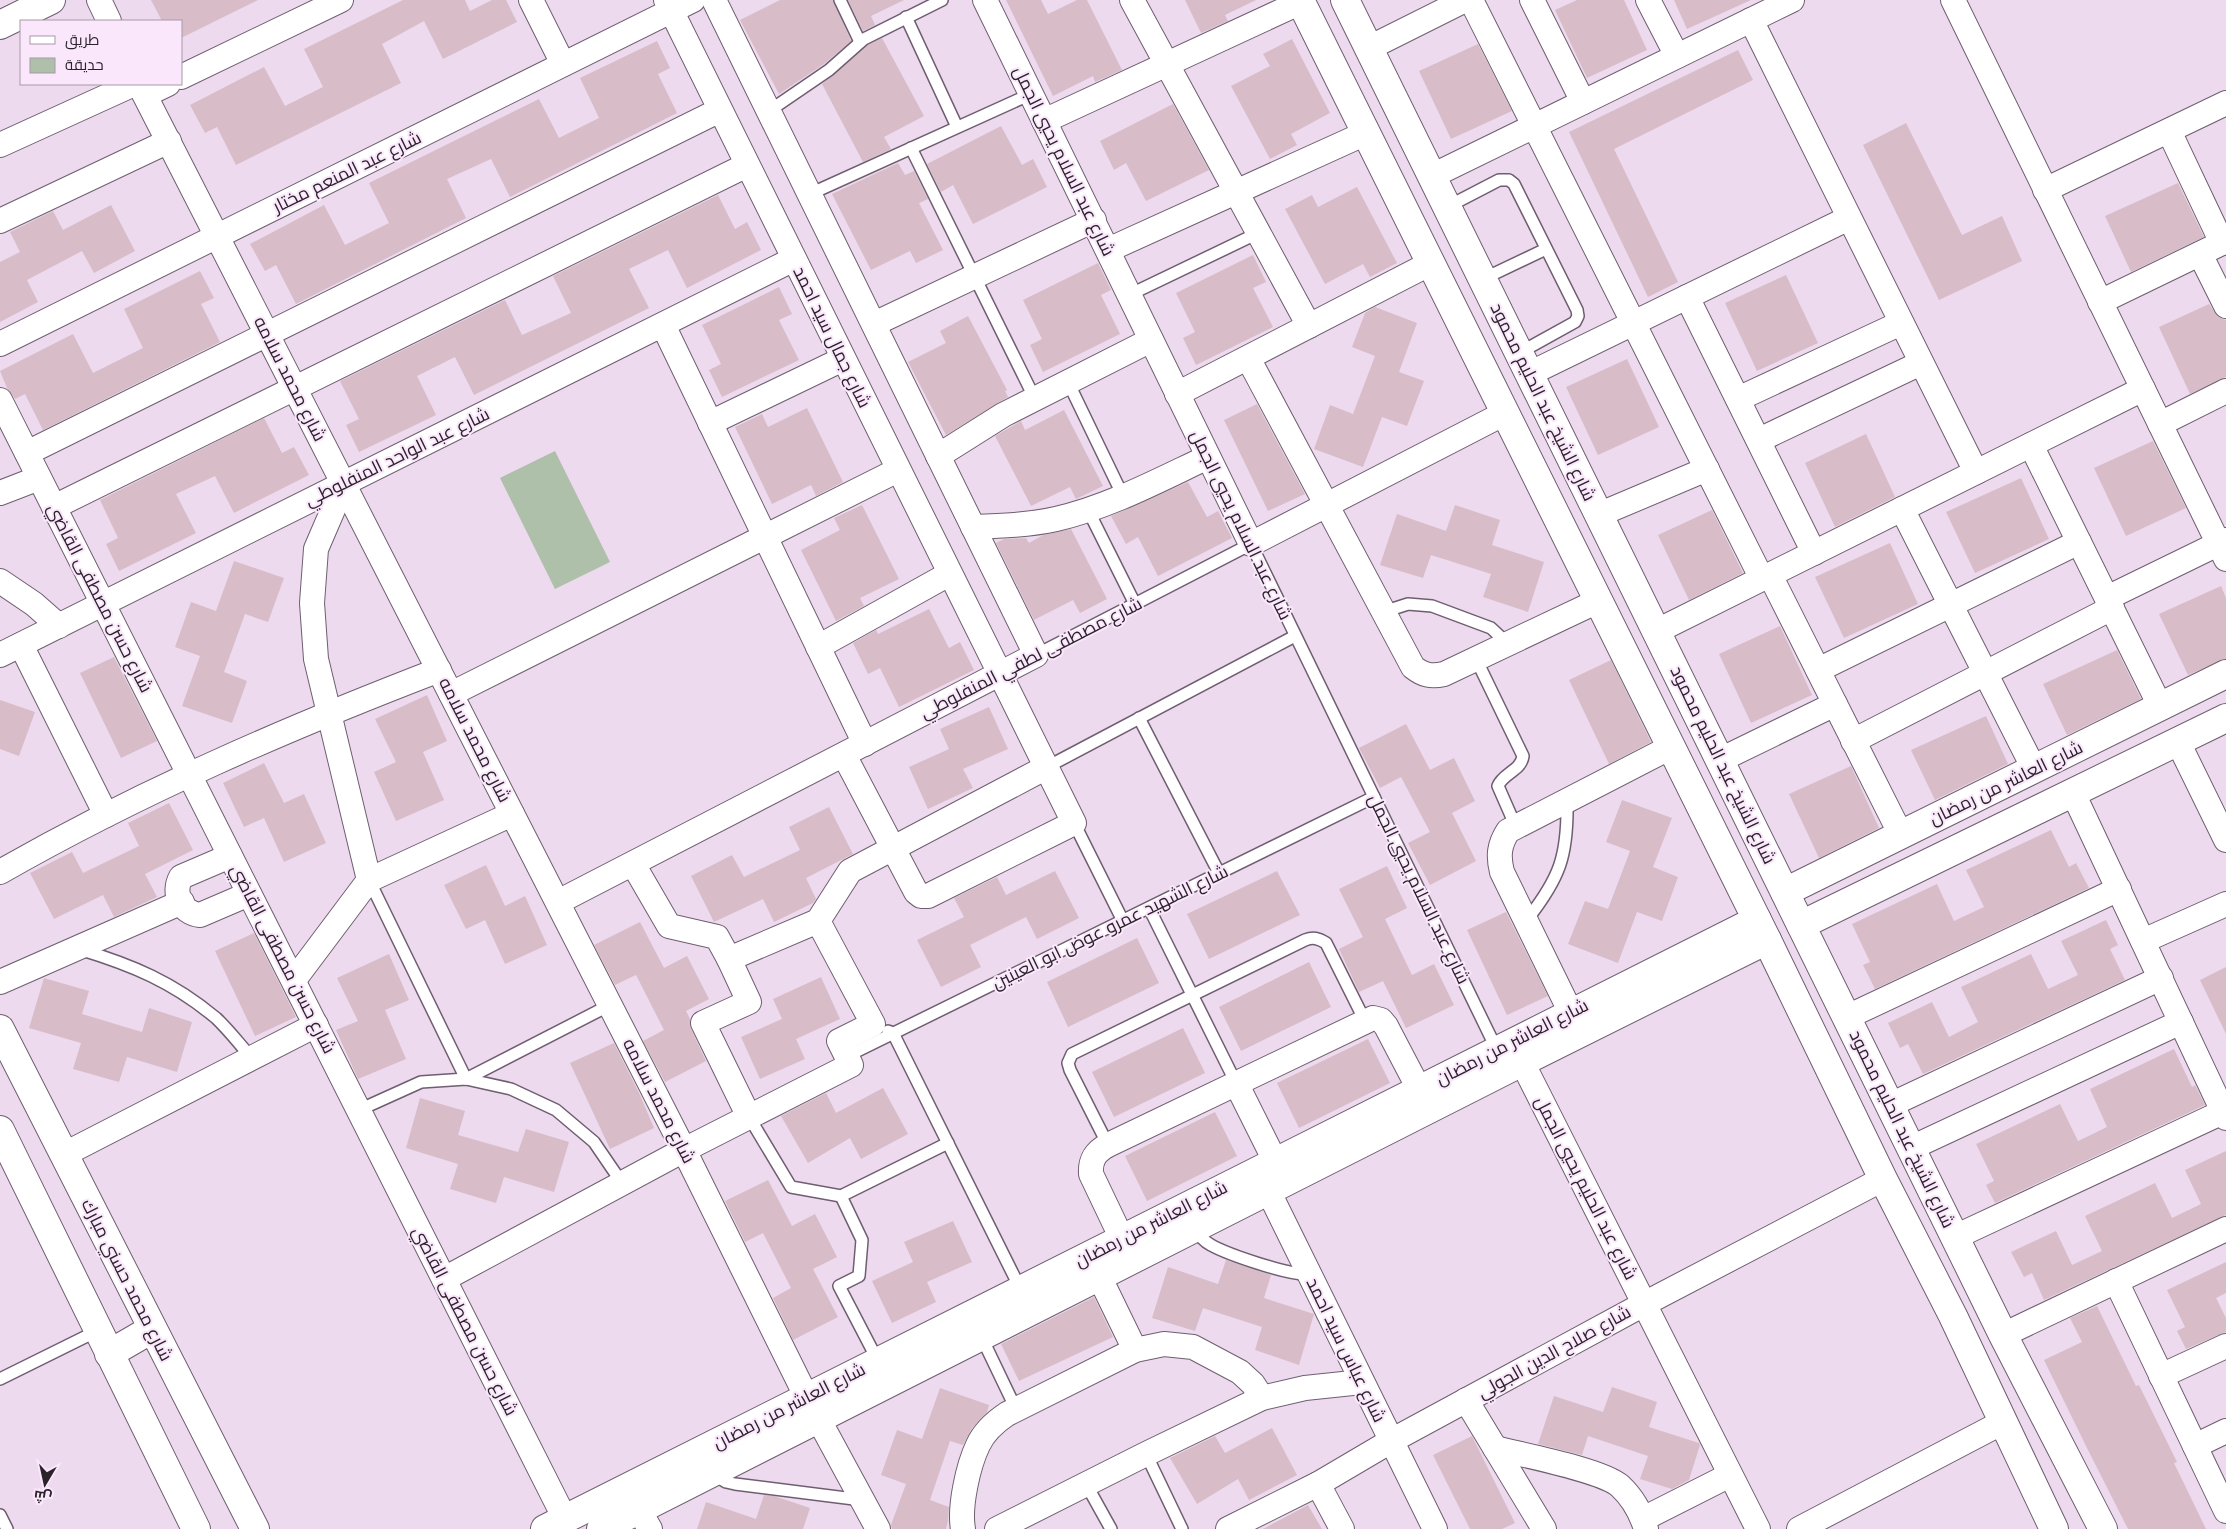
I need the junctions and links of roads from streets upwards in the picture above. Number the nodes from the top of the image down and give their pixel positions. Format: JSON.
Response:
{"nodes":[{"id":1,"x":51,"y":0,"type":"edge"},
{"id":2,"x":99,"y":0,"type":"edge"},
{"id":3,"x":340,"y":0,"type":"edge"},
{"id":4,"x":531,"y":0,"type":"edge"},
{"id":5,"x":693,"y":0,"type":"edge"},
{"id":6,"x":714,"y":0,"type":"edge"},
{"id":7,"x":985,"y":0,"type":"edge"},
{"id":8,"x":1132,"y":0,"type":"edge"},
{"id":9,"x":1345,"y":0,"type":"edge"},
{"id":10,"x":1465,"y":0,"type":"edge"},
{"id":11,"x":1471,"y":0,"type":"edge"},
{"id":12,"x":1532,"y":0,"type":"edge"},
{"id":13,"x":1648,"y":0,"type":"edge"},
{"id":14,"x":1953,"y":0,"type":"edge"},
{"id":15,"x":1301,"y":1,"type":"edge"},
{"id":16,"x":1781,"y":2,"type":"edge"},
{"id":17,"x":669,"y":5,"type":"edge"},
{"id":18,"x":109,"y":20,"type":"edge"},
{"id":19,"x":1751,"y":20,"type":"junction"},
{"id":20,"x":0,"y":25,"type":"edge"},
{"id":21,"x":1369,"y":48,"type":"junction"},
{"id":22,"x":1677,"y":56,"type":"junction"},
{"id":23,"x":563,"y":64,"type":"junction"},
{"id":24,"x":1167,"y":65,"type":"junction"},
{"id":25,"x":182,"y":77,"type":"edge"},
{"id":26,"x":161,"y":85,"type":"edge"},
{"id":27,"x":139,"y":88,"type":"edge"},
{"id":28,"x":1583,"y":102,"type":"junction"},
{"id":29,"x":2226,"y":104,"type":"edge"},
{"id":30,"x":720,"y":110,"type":"junction"},
{"id":31,"x":1044,"y":121,"type":"junction"},
{"id":32,"x":1534,"y":126,"type":"junction"},
{"id":33,"x":2169,"y":131,"type":"junction"},
{"id":34,"x":1366,"y":133,"type":"junction"},
{"id":35,"x":169,"y":141,"type":"junction"},
{"id":36,"x":0,"y":145,"type":"edge"},
{"id":37,"x":747,"y":164,"type":"junction"},
{"id":38,"x":1432,"y":176,"type":"junction"},
{"id":39,"x":2045,"y":190,"type":"junction"},
{"id":40,"x":1236,"y":192,"type":"junction"},
{"id":41,"x":1849,"y":218,"type":"junction"},
{"id":42,"x":1094,"y":220,"type":"junction"},
{"id":43,"x":0,"y":221,"type":"edge"},
{"id":44,"x":217,"y":236,"type":"junction"},
{"id":45,"x":2224,"y":242,"type":"edge"},
{"id":46,"x":1108,"y":250,"type":"junction"},
{"id":47,"x":2200,"y":254,"type":"junction"},
{"id":48,"x":794,"y":260,"type":"junction"},
{"id":49,"x":1431,"y":263,"type":"junction"},
{"id":50,"x":1687,"y":297,"type":"junction"},
{"id":51,"x":2100,"y":302,"type":"junction"},
{"id":52,"x":2226,"y":306,"type":"edge"},
{"id":53,"x":1634,"y":323,"type":"junction"},
{"id":54,"x":1902,"y":323,"type":"junction"},
{"id":55,"x":663,"y":324,"type":"junction"},
{"id":56,"x":874,"y":324,"type":"junction"},
{"id":57,"x":1309,"y":326,"type":"junction"},
{"id":58,"x":267,"y":334,"type":"junction"},
{"id":59,"x":1151,"y":340,"type":"junction"},
{"id":60,"x":0,"y":344,"type":"edge"},
{"id":61,"x":843,"y":358,"type":"junction"},
{"id":62,"x":1248,"y":358,"type":"junction"},
{"id":63,"x":1524,"y":363,"type":"junction"},
{"id":64,"x":1921,"y":363,"type":"junction"},
{"id":65,"x":295,"y":388,"type":"junction"},
{"id":66,"x":2143,"y":389,"type":"junction"},
{"id":67,"x":2226,"y":392,"type":"edge"},
{"id":68,"x":1177,"y":394,"type":"junction"},
{"id":69,"x":1738,"y":399,"type":"junction"},
{"id":70,"x":0,"y":400,"type":"edge"},
{"id":71,"x":1505,"y":413,"type":"junction"},
{"id":72,"x":710,"y":423,"type":"junction"},
{"id":73,"x":2160,"y":424,"type":"junction"},
{"id":74,"x":1759,"y":440,"type":"junction"},
{"id":75,"x":2031,"y":445,"type":"junction"},
{"id":76,"x":27,"y":453,"type":"junction"},
{"id":77,"x":938,"y":456,"type":"junction"},
{"id":78,"x":1208,"y":457,"type":"junction"},
{"id":79,"x":1707,"y":469,"type":"junction"},
{"id":80,"x":898,"y":470,"type":"junction"},
{"id":81,"x":1976,"y":472,"type":"junction"},
{"id":82,"x":39,"y":478,"type":"junction"},
{"id":83,"x":344,"y":484,"type":"junction"},
{"id":84,"x":0,"y":493,"type":"edge"},
{"id":85,"x":1326,"y":505,"type":"junction"},
{"id":86,"x":54,"y":507,"type":"junction"},
{"id":87,"x":1902,"y":509,"type":"junction"},
{"id":88,"x":1598,"y":515,"type":"junction"},
{"id":89,"x":973,"y":527,"type":"junction"},
{"id":90,"x":1563,"y":529,"type":"junction"},
{"id":91,"x":766,"y":536,"type":"junction"},
{"id":92,"x":2079,"y":542,"type":"junction"},
{"id":93,"x":1251,"y":544,"type":"joint"},
{"id":94,"x":2224,"y":548,"type":"edge"},
{"id":95,"x":1814,"y":553,"type":"junction"},
{"id":96,"x":949,"y":574,"type":"junction"},
{"id":97,"x":1766,"y":577,"type":"junction"},
{"id":98,"x":0,"y":581,"type":"edge"},
{"id":99,"x":1598,"y":601,"type":"junction"},
{"id":100,"x":2109,"y":603,"type":"junction"},
{"id":101,"x":103,"y":604,"type":"junction"},
{"id":102,"x":1950,"y":604,"type":"junction"},
{"id":103,"x":59,"y":626,"type":"junction"},
{"id":104,"x":1657,"y":632,"type":"junction"},
{"id":105,"x":21,"y":645,"type":"junction"},
{"id":106,"x":818,"y":646,"type":"junction"},
{"id":107,"x":0,"y":655,"type":"edge"},
{"id":108,"x":439,"y":670,"type":"junction"},
{"id":109,"x":1818,"y":670,"type":"junction"},
{"id":110,"x":998,"y":674,"type":"junction"},
{"id":111,"x":1985,"y":674,"type":"junction"},
{"id":112,"x":2226,"y":674,"type":"edge"},
{"id":113,"x":451,"y":694,"type":"junction"},
{"id":114,"x":1834,"y":704,"type":"junction"},
{"id":115,"x":2160,"y":706,"type":"junction"},
{"id":116,"x":330,"y":712,"type":"junction"},
{"id":117,"x":2226,"y":718,"type":"edge"},
{"id":118,"x":1853,"y":741,"type":"junction"},
{"id":119,"x":2178,"y":742,"type":"junction"},
{"id":120,"x":865,"y":744,"type":"junction"},
{"id":121,"x":1671,"y":748,"type":"junction"},
{"id":122,"x":844,"y":755,"type":"junction"},
{"id":123,"x":1720,"y":760,"type":"junction"},
{"id":124,"x":1045,"y":768,"type":"junction"},
{"id":125,"x":2034,"y":769,"type":"junction"},
{"id":126,"x":189,"y":774,"type":"junction"},
{"id":127,"x":2073,"y":793,"type":"junction"},
{"id":128,"x":512,"y":814,"type":"junction"},
{"id":129,"x":106,"y":815,"type":"junction"},
{"id":130,"x":1901,"y":835,"type":"junction"},
{"id":131,"x":2226,"y":840,"type":"edge"},
{"id":132,"x":893,"y":848,"type":"junction"},
{"id":133,"x":230,"y":856,"type":"junction"},
{"id":134,"x":633,"y":864,"type":"junction"},
{"id":135,"x":0,"y":872,"type":"edge"},
{"id":136,"x":369,"y":880,"type":"junction"},
{"id":137,"x":2119,"y":889,"type":"junction"},
{"id":138,"x":1785,"y":892,"type":"junction"},
{"id":139,"x":249,"y":894,"type":"junction"},
{"id":140,"x":182,"y":902,"type":"junction"},
{"id":141,"x":558,"y":902,"type":"junction"},
{"id":142,"x":2226,"y":904,"type":"edge"},
{"id":143,"x":818,"y":921,"type":"junction"},
{"id":144,"x":1801,"y":925,"type":"junction"},
{"id":145,"x":1762,"y":930,"type":"junction"},
{"id":146,"x":2143,"y":941,"type":"junction"},
{"id":147,"x":729,"y":959,"type":"junction"},
{"id":148,"x":2161,"y":978,"type":"junction"},
{"id":149,"x":294,"y":980,"type":"junction"},
{"id":150,"x":0,"y":982,"type":"edge"},
{"id":151,"x":1571,"y":1013,"type":"junction"},
{"id":152,"x":1847,"y":1017,"type":"junction"},
{"id":153,"x":2181,"y":1022,"type":"junction"},
{"id":154,"x":316,"y":1025,"type":"junction"},
{"id":155,"x":0,"y":1029,"type":"edge"},
{"id":156,"x":1522,"y":1062,"type":"junction"},
{"id":157,"x":1236,"y":1083,"type":"junction"},
{"id":158,"x":1419,"y":1089,"type":"junction"},
{"id":159,"x":1890,"y":1105,"type":"junction"},
{"id":160,"x":2224,"y":1115,"type":"edge"},
{"id":161,"x":749,"y":1117,"type":"junction"},
{"id":162,"x":0,"y":1130,"type":"edge"},
{"id":163,"x":1911,"y":1148,"type":"junction"},
{"id":164,"x":684,"y":1150,"type":"junction"},
{"id":165,"x":63,"y":1155,"type":"junction"},
{"id":166,"x":1267,"y":1174,"type":"junction"},
{"id":167,"x":1882,"y":1179,"type":"junction"},
{"id":168,"x":2226,"y":1229,"type":"edge"},
{"id":169,"x":1955,"y":1237,"type":"junction"},
{"id":170,"x":1122,"y":1239,"type":"junction"},
{"id":171,"x":1100,"y":1276,"type":"junction"},
{"id":172,"x":444,"y":1278,"type":"junction"},
{"id":173,"x":2116,"y":1281,"type":"junction"},
{"id":174,"x":1987,"y":1302,"type":"junction"},
{"id":175,"x":1644,"y":1304,"type":"junction"},
{"id":176,"x":1953,"y":1316,"type":"junction"},
{"id":177,"x":152,"y":1329,"type":"junction"},
{"id":178,"x":2003,"y":1334,"type":"junction"},
{"id":179,"x":103,"y":1343,"type":"junction"},
{"id":180,"x":2226,"y":1346,"type":"edge"},
{"id":181,"x":1135,"y":1350,"type":"junction"},
{"id":182,"x":2161,"y":1376,"type":"junction"},
{"id":183,"x":1362,"y":1382,"type":"junction"},
{"id":184,"x":1262,"y":1398,"type":"junction"},
{"id":185,"x":1466,"y":1400,"type":"junction"},
{"id":186,"x":813,"y":1408,"type":"junction"},
{"id":187,"x":2003,"y":1422,"type":"junction"},
{"id":188,"x":2226,"y":1431,"type":"edge"},
{"id":189,"x":1391,"y":1441,"type":"junction"},
{"id":190,"x":2195,"y":1446,"type":"junction"},
{"id":191,"x":1495,"y":1448,"type":"junction"},
{"id":192,"x":1730,"y":1475,"type":"junction"},
{"id":193,"x":1318,"y":1484,"type":"junction"},
{"id":194,"x":2226,"y":1511,"type":"edge"},
{"id":195,"x":645,"y":1519,"type":"edge"},
{"id":196,"x":1832,"y":1521,"type":"edge"},
{"id":197,"x":555,"y":1524,"type":"edge"},
{"id":198,"x":1644,"y":1524,"type":"edge"},
{"id":199,"x":196,"y":1529,"type":"edge"},
{"id":200,"x":255,"y":1529,"type":"edge"},
{"id":201,"x":601,"y":1529,"type":"edge"},
{"id":202,"x":878,"y":1529,"type":"edge"},
{"id":203,"x":963,"y":1529,"type":"edge"},
{"id":204,"x":997,"y":1529,"type":"edge"},
{"id":205,"x":1228,"y":1529,"type":"edge"},
{"id":206,"x":1342,"y":1529,"type":"edge"},
{"id":207,"x":1434,"y":1529,"type":"edge"},
{"id":208,"x":1544,"y":1529,"type":"edge"},
{"id":209,"x":1758,"y":1529,"type":"edge"},
{"id":210,"x":1799,"y":1529,"type":"edge"},
{"id":211,"x":2054,"y":1529,"type":"edge"},
{"id":212,"x":2103,"y":1529,"type":"edge"}],
"edges":[{"from":1,"to":20,"type":"street"},
{"from":2,"to":18,"type":"street"},
{"from":3,"to":25,"type":"street"},
{"from":4,"to":23,"type":"street"},
{"from":5,"to":17,"type":"street","name":"شارع عبد المنعم مختار"},
{"from":6,"to":56,"type":"street"},
{"from":7,"to":31,"type":"street","name":"شارع عبد السلام يحيي الجمل"},
{"from":8,"to":24,"type":"street"},
{"from":9,"to":21,"type":"street","name":"شارع الشيخ عبد الحليم محمود"},
{"from":10,"to":21,"type":"street"},
{"from":11,"to":32,"type":"street"},
{"from":12,"to":28,"type":"street"},
{"from":13,"to":22,"type":"street"},
{"from":14,"to":39,"type":"street"},
{"from":15,"to":24,"type":"street"},
{"from":15,"to":34,"type":"street"},
{"from":16,"to":19,"type":"street"},
{"from":17,"to":23,"type":"street","name":"شارع عبد المنعم مختار"},
{"from":17,"to":30,"type":"street","name":"شارع جمال سيد احمد"},
{"from":19,"to":22,"type":"street"},
{"from":19,"to":41,"type":"street"},
{"from":21,"to":38,"type":"street","name":"شارع الشيخ عبد الحليم محمود"},
{"from":22,"to":28,"type":"street"},
{"from":23,"to":44,"type":"street","name":"شارع عبد المنعم مختار"},
{"from":24,"to":31,"type":"street"},
{"from":24,"to":40,"type":"street"},
{"from":26,"to":27,"type":"street"},
{"from":27,"to":35,"type":"street","name":"شارع محمد سلامه"},
{"from":27,"to":36,"type":"street"},
{"from":28,"to":32,"type":"street"},
{"from":29,"to":33,"type":"street"},
{"from":30,"to":37,"type":"street","name":"شارع جمال سيد احمد"},
{"from":30,"to":58,"type":"street"},
{"from":31,"to":42,"type":"street","name":"شارع عبد السلام يحيي الجمل"},
{"from":32,"to":38,"type":"street"},
{"from":32,"to":53,"type":"street"},
{"from":33,"to":39,"type":"street"},
{"from":33,"to":45,"type":"street"},
{"from":34,"to":40,"type":"street"},
{"from":34,"to":49,"type":"street"},
{"from":35,"to":43,"type":"street"},
{"from":35,"to":44,"type":"street","name":"شارع محمد سلامه"},
{"from":37,"to":48,"type":"street","name":"شارع جمال سيد احمد"},
{"from":37,"to":65,"type":"street"},
{"from":38,"to":63,"type":"street","name":"شارع الشيخ عبد الحليم محمود"},
{"from":39,"to":51,"type":"street"},
{"from":40,"to":46,"type":"street"},
{"from":40,"to":57,"type":"street"},
{"from":41,"to":50,"type":"street"},
{"from":41,"to":54,"type":"street"},
{"from":42,"to":46,"type":"street","name":"شارع عبد السلام يحيي الجمل"},
{"from":42,"to":56,"type":"street"},
{"from":44,"to":58,"type":"street","name":"شارع محمد سلامه"},
{"from":44,"to":60,"type":"street","name":"شارع عبد المنعم مختار"},
{"from":45,"to":47,"type":"street"},
{"from":46,"to":59,"type":"street","name":"شارع عبد السلام يحيي الجمل"},
{"from":47,"to":51,"type":"street"},
{"from":47,"to":52,"type":"street"},
{"from":48,"to":55,"type":"street","name":"شارع عبد الواحد المنفلوطي"},
{"from":48,"to":61,"type":"street","name":"شارع جمال سيد احمد"},
{"from":49,"to":57,"type":"street"},
{"from":49,"to":71,"type":"street"},
{"from":50,"to":53,"type":"street"},
{"from":50,"to":69,"type":"street"},
{"from":51,"to":66,"type":"street"},
{"from":53,"to":63,"type":"street"},
{"from":53,"to":79,"type":"street"},
{"from":54,"to":64,"type":"street"},
{"from":54,"to":69,"type":"street"},
{"from":55,"to":72,"type":"street"},
{"from":55,"to":83,"type":"street","name":"شارع عبد الواحد المنفلوطي"},
{"from":56,"to":77,"type":"street"},
{"from":57,"to":62,"type":"street"},
{"from":58,"to":65,"type":"street","name":"شارع محمد سلامه"},
{"from":58,"to":76,"type":"street"},
{"from":59,"to":68,"type":"street","name":"شارع عبد السلام يحيي الجمل"},
{"from":59,"to":77,"type":"street"},
{"from":61,"to":72,"type":"street"},
{"from":61,"to":80,"type":"street","name":"شارع جمال سيد احمد"},
{"from":62,"to":68,"type":"street"},
{"from":62,"to":85,"type":"street"},
{"from":63,"to":88,"type":"street","name":"شارع الشيخ عبد الحليم محمود"},
{"from":64,"to":74,"type":"street"},
{"from":64,"to":81,"type":"street"},
{"from":65,"to":83,"type":"street","name":"شارع محمد سلامه"},
{"from":65,"to":86,"type":"street"},
{"from":66,"to":73,"type":"street"},
{"from":66,"to":75,"type":"street"},
{"from":67,"to":73,"type":"street"},
{"from":68,"to":78,"type":"street","name":"شارع عبد السلام يحيي الجمل"},
{"from":69,"to":74,"type":"street"},
{"from":70,"to":76,"type":"street","name":"شارع حسن مصطفى القاضي"},
{"from":71,"to":85,"type":"street","name":"شارع مصطفى لطفي المنفلوطي"},
{"from":71,"to":90,"type":"street"},
{"from":72,"to":91,"type":"street"},
{"from":73,"to":94,"type":"street"},
{"from":74,"to":95,"type":"street"},
{"from":75,"to":81,"type":"street"},
{"from":75,"to":92,"type":"street"},
{"from":76,"to":82,"type":"street","name":"شارع حسن مصطفى القاضي"},
{"from":77,"to":89,"type":"street"},
{"from":78,"to":89,"type":"street"},
{"from":78,"to":93,"type":"street","name":"شارع عبد السلام يحيي الجمل"},
{"from":79,"to":88,"type":"street"},
{"from":79,"to":97,"type":"street"},
{"from":80,"to":91,"type":"street"},
{"from":80,"to":96,"type":"street","name":"شارع جمال سيد احمد"},
{"from":81,"to":87,"type":"street"},
{"from":82,"to":84,"type":"street"},
{"from":82,"to":86,"type":"street","name":"شارع حسن مصطفى القاضي"},
{"from":83,"to":101,"type":"street","name":"شارع عبد الواحد المنفلوطي"},
{"from":83,"to":108,"type":"street","name":"شارع محمد سلامه"},
{"from":83,"to":116,"type":"street"},
{"from":85,"to":93,"type":"street","name":"شارع مصطفى لطفي المنفلوطي"},
{"from":85,"to":99,"type":"street"},
{"from":86,"to":101,"type":"street","name":"شارع حسن مصطفى القاضي"},
{"from":87,"to":95,"type":"street"},
{"from":87,"to":102,"type":"street"},
{"from":88,"to":90,"type":"street"},
{"from":88,"to":104,"type":"street","name":"شارع الشيخ عبد الحليم محمود"},
{"from":89,"to":110,"type":"street","name":"شارع مصطفى لطفي المنفلوطي"},
{"from":90,"to":99,"type":"street"},
{"from":91,"to":106,"type":"street"},
{"from":91,"to":113,"type":"street"},
{"from":92,"to":100,"type":"street"},
{"from":92,"to":102,"type":"street"},
{"from":94,"to":100,"type":"street"},
{"from":95,"to":97,"type":"street"},
{"from":96,"to":106,"type":"street"},
{"from":96,"to":110,"type":"street","name":"شارع جمال سيد احمد"},
{"from":97,"to":104,"type":"street"},
{"from":97,"to":109,"type":"street"},
{"from":98,"to":103,"type":"street"},
{"from":99,"to":121,"type":"street"},
{"from":100,"to":111,"type":"street"},
{"from":100,"to":115,"type":"street"},
{"from":101,"to":103,"type":"street","name":"شارع عبد الواحد المنفلوطي"},
{"from":101,"to":126,"type":"street","name":"شارع حسن مصطفى القاضي"},
{"from":102,"to":109,"type":"street"},
{"from":102,"to":111,"type":"street"},
{"from":103,"to":105,"type":"street","name":"شارع عبد الواحد المنفلوطي"},
{"from":104,"to":123,"type":"street","name":"شارع الشيخ عبد الحليم محمود"},
{"from":105,"to":107,"type":"street","name":"شارع عبد الواحد المنفلوطي"},
{"from":105,"to":129,"type":"street"},
{"from":106,"to":120,"type":"street"},
{"from":108,"to":113,"type":"street","name":"شارع محمد سلامه"},
{"from":108,"to":116,"type":"street"},
{"from":109,"to":114,"type":"street"},
{"from":110,"to":120,"type":"street","name":"شارع مصطفى لطفي المنفلوطي"},
{"from":110,"to":124,"type":"street","name":"شارع جمال سيد احمد"},
{"from":111,"to":118,"type":"street"},
{"from":111,"to":125,"type":"street"},
{"from":112,"to":115,"type":"street","name":"شارع العاشر من رمضان"},
{"from":113,"to":128,"type":"street","name":"شارع محمد سلامه"},
{"from":114,"to":118,"type":"street"},
{"from":114,"to":123,"type":"street"},
{"from":115,"to":125,"type":"street","name":"شارع العاشر من رمضان"},
{"from":116,"to":126,"type":"street"},
{"from":116,"to":136,"type":"street"},
{"from":117,"to":119,"type":"street"},
{"from":118,"to":130,"type":"street"},
{"from":119,"to":127,"type":"street"},
{"from":119,"to":131,"type":"street"},
{"from":120,"to":122,"type":"street","name":"شارع مصطفى لطفي المنفلوطي"},
{"from":121,"to":145,"type":"street"},
{"from":121,"to":151,"type":"street"},
{"from":122,"to":132,"type":"street"},
{"from":122,"to":134,"type":"street","name":"شارع مصطفى لطفي المنفلوطي"},
{"from":123,"to":138,"type":"street","name":"شارع الشيخ عبد الحليم محمود"},
{"from":124,"to":132,"type":"street"},
{"from":124,"to":132,"type":"street","name":"شارع جمال سيد احمد"},
{"from":125,"to":130,"type":"street","name":"شارع العاشر من رمضان"},
{"from":126,"to":129,"type":"street"},
{"from":126,"to":133,"type":"street","name":"شارع حسن مصطفى القاضي"},
{"from":127,"to":137,"type":"street"},
{"from":127,"to":144,"type":"street"},
{"from":128,"to":136,"type":"street"},
{"from":128,"to":141,"type":"street","name":"شارع محمد سلامه"},
{"from":129,"to":135,"type":"street"},
{"from":130,"to":138,"type":"street","name":"شارع العاشر من رمضان"},
{"from":132,"to":143,"type":"street"},
{"from":133,"to":139,"type":"street","name":"شارع حسن مصطفى القاضي"},
{"from":133,"to":140,"type":"street"},
{"from":134,"to":141,"type":"street","name":"شارع مصطفى لطفي المنفلوطي"},
{"from":134,"to":147,"type":"street"},
{"from":136,"to":149,"type":"street"},
{"from":137,"to":146,"type":"street"},
{"from":137,"to":152,"type":"street"},
{"from":138,"to":144,"type":"street","name":"شارع الشيخ عبد الحليم محمود"},
{"from":139,"to":140,"type":"street"},
{"from":139,"to":149,"type":"street","name":"شارع حسن مصطفى القاضي"},
{"from":140,"to":150,"type":"street"},
{"from":141,"to":164,"type":"street","name":"شارع محمد سلامه"},
{"from":142,"to":146,"type":"street"},
{"from":143,"to":147,"type":"street"},
{"from":143,"to":161,"type":"street","name":"شارع الشهيد عمرو عوض ابو العينين"},
{"from":144,"to":152,"type":"street","name":"شارع الشيخ عبد الحليم محمود"},
{"from":145,"to":151,"type":"street","name":"شارع العاشر من رمضان"},
{"from":145,"to":156,"type":"street","name":"شارع العاشر من رمضان"},
{"from":145,"to":167,"type":"street"},
{"from":146,"to":148,"type":"street"},
{"from":147,"to":161,"type":"street"},
{"from":148,"to":153,"type":"street"},
{"from":148,"to":159,"type":"street"},
{"from":149,"to":154,"type":"street","name":"شارع حسن مصطفى القاضي"},
{"from":151,"to":158,"type":"street","name":"شارع العاشر من رمضان"},
{"from":152,"to":159,"type":"street","name":"شارع الشيخ عبد الحليم محمود"},
{"from":153,"to":160,"type":"street"},
{"from":153,"to":163,"type":"street"},
{"from":154,"to":165,"type":"street"},
{"from":154,"to":172,"type":"street","name":"شارع حسن مصطفى القاضي"},
{"from":155,"to":165,"type":"street","name":"شارع محمد حسني مبارك"},
{"from":156,"to":166,"type":"street","name":"شارع العاشر من رمضان"},
{"from":156,"to":175,"type":"street","name":"شارع عبد الحليم يحيي الجمل"},
{"from":157,"to":158,"type":"street"},
{"from":157,"to":166,"type":"street","name":"شارع عباس سيد احمد"},
{"from":157,"to":170,"type":"street"},
{"from":158,"to":166,"type":"street","name":"شارع العاشر من رمضان"},
{"from":159,"to":163,"type":"street","name":"شارع الشيخ عبد الحليم محمود"},
{"from":160,"to":169,"type":"street"},
{"from":161,"to":164,"type":"street","name":"شارع الشهيد عمرو عوض ابو العينين"},
{"from":162,"to":179,"type":"street"},
{"from":163,"to":169,"type":"street","name":"شارع الشيخ عبد الحليم محمود"},
{"from":164,"to":172,"type":"street","name":"شارع الشهيد عمرو عوض ابو العينين"},
{"from":164,"to":186,"type":"street","name":"شارع محمد سلامه"},
{"from":165,"to":177,"type":"street","name":"شارع محمد حسني مبارك"},
{"from":166,"to":170,"type":"street","name":"شارع العاشر من رمضان"},
{"from":166,"to":171,"type":"street","name":"شارع العاشر من رمضان"},
{"from":166,"to":183,"type":"street","name":"شارع عباس سيد احمد"},
{"from":167,"to":175,"type":"street","name":"شارع صلاح الدين الجولي"},
{"from":167,"to":176,"type":"street"},
{"from":168,"to":173,"type":"street"},
{"from":169,"to":174,"type":"street","name":"شارع الشيخ عبد الحليم محمود"},
{"from":170,"to":186,"type":"street","name":"شارع العاشر من رمضان"},
{"from":171,"to":181,"type":"street"},
{"from":171,"to":186,"type":"street","name":"شارع العاشر من رمضان"},
{"from":172,"to":197,"type":"street","name":"شارع حسن مصطفى القاضي"},
{"from":173,"to":178,"type":"street"},
{"from":173,"to":182,"type":"street"},
{"from":174,"to":176,"type":"street"},
{"from":174,"to":178,"type":"street","name":"شارع الشيخ عبد الحليم محمود"},
{"from":175,"to":185,"type":"street","name":"شارع صلاح الدين الجولي"},
{"from":175,"to":192,"type":"street","name":"شارع عبد الحليم يحيي الجمل"},
{"from":176,"to":187,"type":"street"},
{"from":177,"to":179,"type":"street"},
{"from":177,"to":200,"type":"street","name":"شارع محمد حسني مبارك"},
{"from":178,"to":212,"type":"street","name":"شارع الشيخ عبد الحليم محمود"},
{"from":179,"to":199,"type":"street"},
{"from":180,"to":182,"type":"street"},
{"from":181,"to":184,"type":"street"},
{"from":181,"to":203,"type":"street"},
{"from":182,"to":190,"type":"street"},
{"from":183,"to":184,"type":"street"},
{"from":183,"to":189,"type":"street","name":"شارع عباس سيد احمد"},
{"from":184,"to":204,"type":"street"},
{"from":185,"to":189,"type":"street","name":"شارع صلاح الدين الجولي"},
{"from":185,"to":191,"type":"street"},
{"from":186,"to":195,"type":"street","name":"شارع العاشر من رمضان"},
{"from":186,"to":197,"type":"street","name":"شارع العاشر من رمضان"},
{"from":186,"to":202,"type":"street","name":"شارع محمد سلامه"},
{"from":187,"to":196,"type":"street"},
{"from":187,"to":211,"type":"street"},
{"from":188,"to":190,"type":"street"},
{"from":189,"to":193,"type":"street","name":"شارع صلاح الدين الجولي"},
{"from":189,"to":207,"type":"street","name":"شارع عباس سيد احمد"},
{"from":190,"to":194,"type":"street"},
{"from":191,"to":198,"type":"street"},
{"from":191,"to":208,"type":"street"},
{"from":192,"to":198,"type":"street"},
{"from":192,"to":209,"type":"street","name":"شارع عبد الحليم يحيي الجمل"},
{"from":193,"to":205,"type":"street","name":"شارع صلاح الدين الجولي"},
{"from":193,"to":206,"type":"street"},
{"from":195,"to":201,"type":"street","name":"شارع العاشر من رمضان"},
{"from":196,"to":210,"type":"street"}]}
